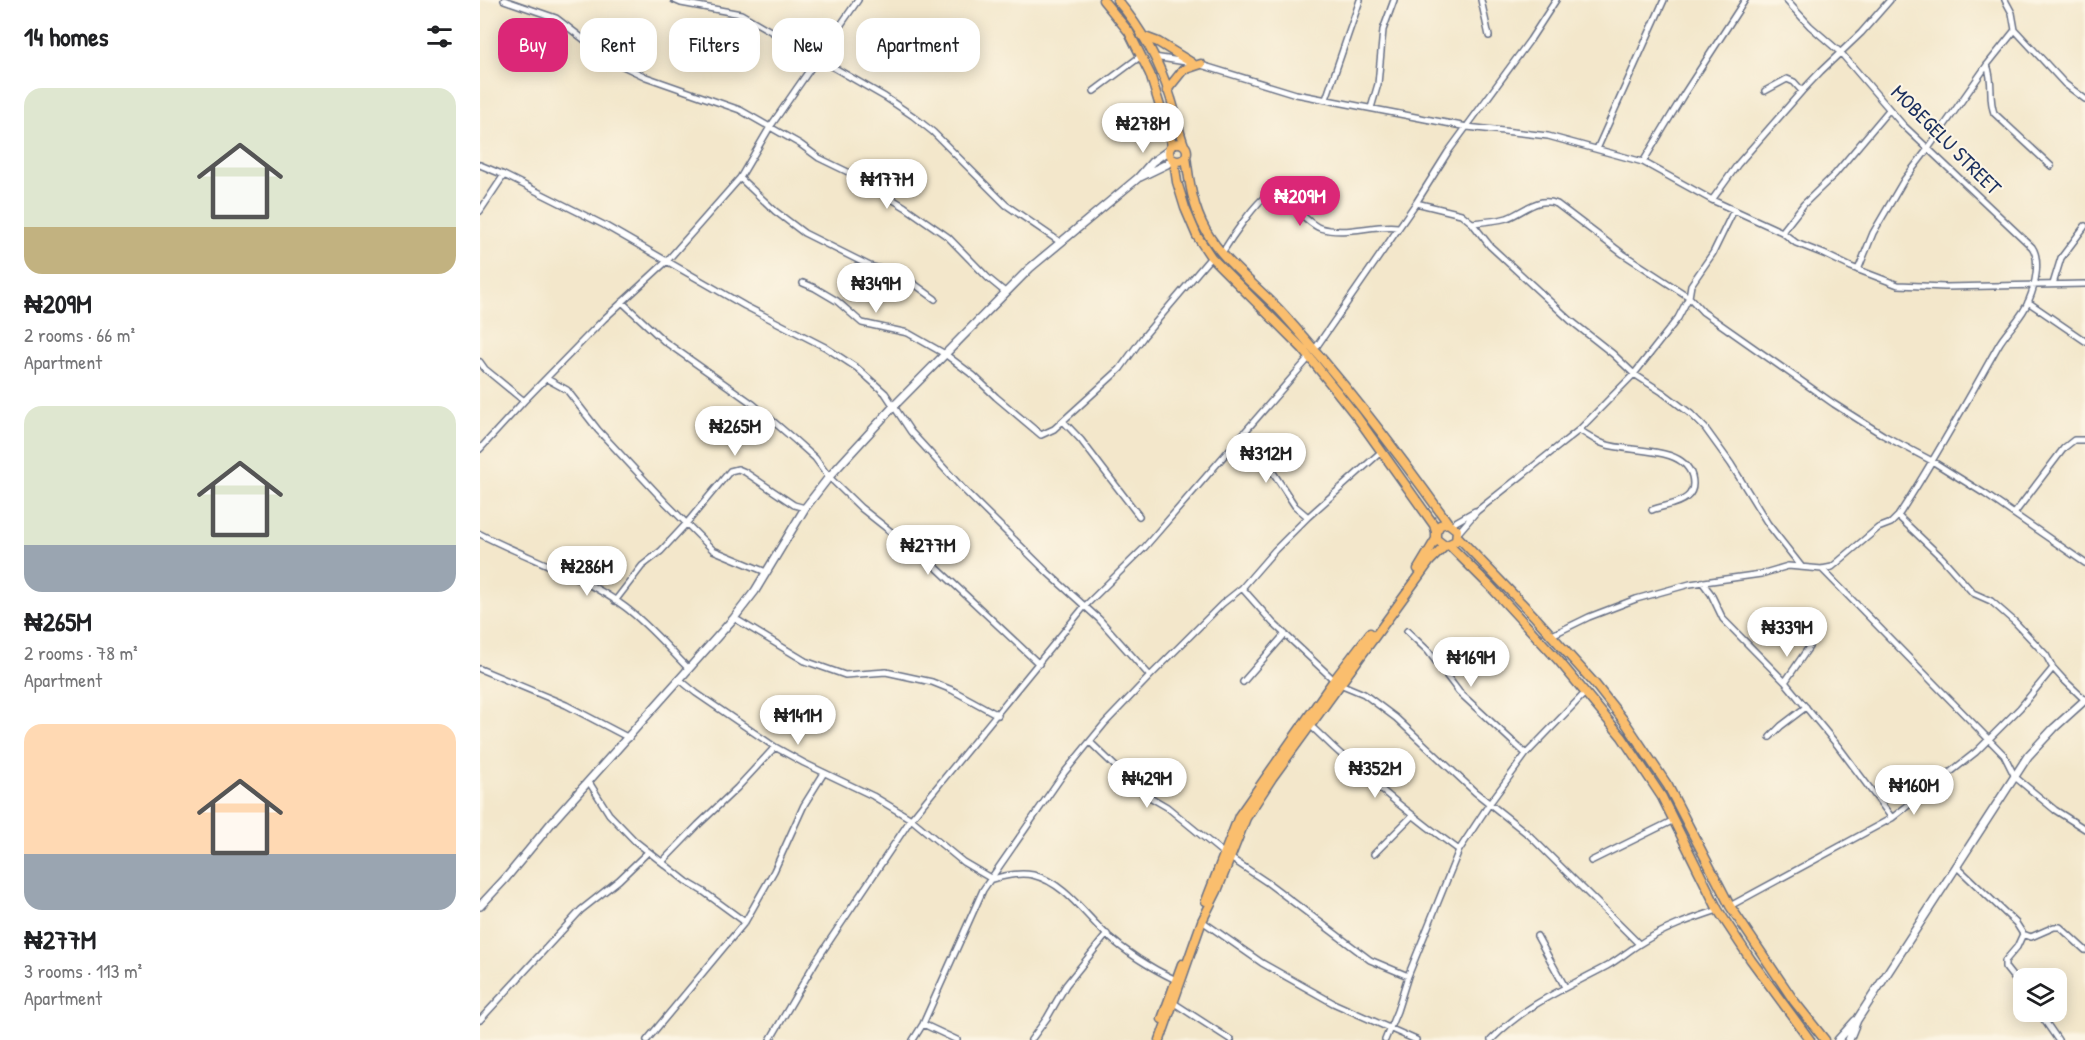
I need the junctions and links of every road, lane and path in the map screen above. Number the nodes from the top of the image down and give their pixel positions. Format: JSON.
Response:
{"nodes":[{"id":1,"x":504,"y":0,"type":"edge"},
{"id":2,"x":531,"y":0,"type":"edge"},
{"id":3,"x":674,"y":0,"type":"edge"},
{"id":4,"x":858,"y":0,"type":"edge"},
{"id":5,"x":1103,"y":0,"type":"edge"},
{"id":6,"x":1117,"y":0,"type":"edge"},
{"id":7,"x":1360,"y":0,"type":"edge"},
{"id":8,"x":1394,"y":0,"type":"edge"},
{"id":9,"x":1481,"y":0,"type":"edge"},
{"id":10,"x":1556,"y":0,"type":"edge"},
{"id":11,"x":1664,"y":0,"type":"edge"},
{"id":12,"x":1745,"y":0,"type":"edge"},
{"id":13,"x":1786,"y":0,"type":"edge"},
{"id":14,"x":1890,"y":0,"type":"edge"},
{"id":15,"x":2005,"y":0,"type":"edge"},
{"id":16,"x":528,"y":7,"type":"junction"},
{"id":17,"x":844,"y":21,"type":"edge"},
{"id":18,"x":2015,"y":30,"type":"junction"},
{"id":19,"x":772,"y":31,"type":"edge"},
{"id":20,"x":1142,"y":36,"type":"junction"},
{"id":21,"x":1489,"y":36,"type":"dead end"},
{"id":22,"x":1841,"y":53,"type":"junction"},
{"id":23,"x":1141,"y":56,"type":"junction"},
{"id":24,"x":1154,"y":57,"type":"junction"},
{"id":25,"x":1196,"y":64,"type":"junction"},
{"id":26,"x":1987,"y":65,"type":"junction"},
{"id":27,"x":810,"y":72,"type":"edge"},
{"id":28,"x":840,"y":72,"type":"edge"},
{"id":29,"x":1167,"y":90,"type":"junction"},
{"id":30,"x":1765,"y":91,"type":"dead end"},
{"id":31,"x":1802,"y":91,"type":"junction"},
{"id":32,"x":1094,"y":92,"type":"dead end"},
{"id":33,"x":1326,"y":99,"type":"junction"},
{"id":34,"x":2085,"y":99,"type":"edge"},
{"id":35,"x":1371,"y":108,"type":"junction"},
{"id":36,"x":1888,"y":111,"type":"junction"},
{"id":37,"x":770,"y":127,"type":"junction"},
{"id":38,"x":1467,"y":127,"type":"junction"},
{"id":39,"x":1184,"y":145,"type":"junction"},
{"id":40,"x":1597,"y":149,"type":"junction"},
{"id":41,"x":1928,"y":150,"type":"junction"},
{"id":42,"x":1171,"y":154,"type":"junction"},
{"id":43,"x":1186,"y":156,"type":"junction"},
{"id":44,"x":1643,"y":162,"type":"junction"},
{"id":45,"x":480,"y":165,"type":"edge"},
{"id":46,"x":2051,"y":166,"type":"dead end"},
{"id":47,"x":504,"y":174,"type":"junction"},
{"id":48,"x":740,"y":178,"type":"junction"},
{"id":49,"x":1712,"y":200,"type":"junction"},
{"id":50,"x":1416,"y":203,"type":"junction"},
{"id":51,"x":1734,"y":210,"type":"junction"},
{"id":52,"x":480,"y":211,"type":"edge"},
{"id":53,"x":1473,"y":223,"type":"junction"},
{"id":54,"x":2085,"y":226,"type":"edge"},
{"id":55,"x":1398,"y":227,"type":"junction"},
{"id":56,"x":1782,"y":232,"type":"junction"},
{"id":57,"x":1060,"y":242,"type":"junction"},
{"id":58,"x":1222,"y":253,"type":"junction"},
{"id":59,"x":1211,"y":257,"type":"junction"},
{"id":60,"x":667,"y":261,"type":"junction"},
{"id":61,"x":1858,"y":270,"type":"junction"},
{"id":62,"x":802,"y":283,"type":"dead end"},
{"id":63,"x":2053,"y":284,"type":"junction"},
{"id":64,"x":2085,"y":284,"type":"edge"},
{"id":65,"x":2034,"y":285,"type":"junction"},
{"id":66,"x":1005,"y":292,"type":"junction"},
{"id":67,"x":1689,"y":297,"type":"junction"},
{"id":68,"x":935,"y":299,"type":"dead end"},
{"id":69,"x":622,"y":302,"type":"junction"},
{"id":70,"x":2028,"y":302,"type":"junction"},
{"id":71,"x":2085,"y":341,"type":"edge"},
{"id":72,"x":1315,"y":350,"type":"junction"},
{"id":73,"x":945,"y":354,"type":"junction"},
{"id":74,"x":1309,"y":358,"type":"junction"},
{"id":75,"x":480,"y":362,"type":"edge"},
{"id":76,"x":1634,"y":374,"type":"junction"},
{"id":77,"x":547,"y":379,"type":"junction"},
{"id":78,"x":524,"y":400,"type":"junction"},
{"id":79,"x":893,"y":407,"type":"junction"},
{"id":80,"x":1063,"y":420,"type":"junction"},
{"id":81,"x":1579,"y":430,"type":"junction"},
{"id":82,"x":1246,"y":431,"type":"junction"},
{"id":83,"x":2085,"y":440,"type":"edge"},
{"id":84,"x":480,"y":449,"type":"edge"},
{"id":85,"x":1382,"y":451,"type":"junction"},
{"id":86,"x":1932,"y":461,"type":"junction"},
{"id":87,"x":829,"y":477,"type":"junction"},
{"id":88,"x":805,"y":508,"type":"junction"},
{"id":89,"x":1652,"y":510,"type":"dead end"},
{"id":90,"x":1477,"y":511,"type":"junction"},
{"id":91,"x":2014,"y":514,"type":"junction"},
{"id":92,"x":1139,"y":516,"type":"dead end"},
{"id":93,"x":1898,"y":516,"type":"junction"},
{"id":94,"x":1308,"y":517,"type":"junction"},
{"id":95,"x":686,"y":524,"type":"junction"},
{"id":96,"x":1450,"y":524,"type":"junction"},
{"id":97,"x":480,"y":534,"type":"edge"},
{"id":98,"x":1436,"y":535,"type":"junction"},
{"id":99,"x":1458,"y":536,"type":"junction"},
{"id":100,"x":1447,"y":545,"type":"junction"},
{"id":101,"x":2085,"y":563,"type":"edge"},
{"id":102,"x":1801,"y":566,"type":"junction"},
{"id":103,"x":1822,"y":569,"type":"junction"},
{"id":104,"x":766,"y":572,"type":"junction"},
{"id":105,"x":1702,"y":582,"type":"junction"},
{"id":106,"x":1242,"y":588,"type":"junction"},
{"id":107,"x":615,"y":601,"type":"junction"},
{"id":108,"x":1084,"y":607,"type":"junction"},
{"id":109,"x":734,"y":618,"type":"junction"},
{"id":110,"x":1407,"y":631,"type":"dead end"},
{"id":111,"x":1285,"y":634,"type":"junction"},
{"id":112,"x":1550,"y":636,"type":"junction"},
{"id":113,"x":1809,"y":647,"type":"dead end"},
{"id":114,"x":1039,"y":664,"type":"junction"},
{"id":115,"x":2053,"y":668,"type":"junction"},
{"id":116,"x":480,"y":669,"type":"edge"},
{"id":117,"x":689,"y":669,"type":"junction"},
{"id":118,"x":1150,"y":676,"type":"junction"},
{"id":119,"x":679,"y":679,"type":"junction"},
{"id":120,"x":1243,"y":682,"type":"dead end"},
{"id":121,"x":1337,"y":682,"type":"junction"},
{"id":122,"x":1785,"y":682,"type":"junction"},
{"id":123,"x":1586,"y":692,"type":"junction"},
{"id":124,"x":2085,"y":700,"type":"edge"},
{"id":125,"x":1806,"y":707,"type":"junction"},
{"id":126,"x":998,"y":715,"type":"junction"},
{"id":127,"x":1311,"y":726,"type":"junction"},
{"id":128,"x":1770,"y":737,"type":"dead end"},
{"id":129,"x":629,"y":738,"type":"junction"},
{"id":130,"x":1988,"y":739,"type":"junction"},
{"id":131,"x":1091,"y":743,"type":"junction"},
{"id":132,"x":775,"y":747,"type":"junction"},
{"id":133,"x":1526,"y":754,"type":"junction"},
{"id":134,"x":824,"y":773,"type":"junction"},
{"id":135,"x":2015,"y":777,"type":"junction"},
{"id":136,"x":589,"y":782,"type":"junction"},
{"id":137,"x":1490,"y":803,"type":"junction"},
{"id":138,"x":1412,"y":816,"type":"junction"},
{"id":139,"x":1892,"y":818,"type":"junction"},
{"id":140,"x":911,"y":819,"type":"junction"},
{"id":141,"x":1674,"y":820,"type":"junction"},
{"id":142,"x":2085,"y":829,"type":"edge"},
{"id":143,"x":1459,"y":850,"type":"junction"},
{"id":144,"x":648,"y":852,"type":"junction"},
{"id":145,"x":1374,"y":854,"type":"dead end"},
{"id":146,"x":1226,"y":855,"type":"junction"},
{"id":147,"x":663,"y":861,"type":"junction"},
{"id":148,"x":1591,"y":861,"type":"dead end"},
{"id":149,"x":1956,"y":866,"type":"junction"},
{"id":150,"x":992,"y":879,"type":"junction"},
{"id":151,"x":480,"y":906,"type":"edge"},
{"id":152,"x":1730,"y":906,"type":"junction"},
{"id":153,"x":1718,"y":910,"type":"junction"},
{"id":154,"x":1202,"y":921,"type":"junction"},
{"id":155,"x":745,"y":922,"type":"junction"},
{"id":156,"x":1107,"y":934,"type":"junction"},
{"id":157,"x":2023,"y":934,"type":"junction"},
{"id":158,"x":1537,"y":936,"type":"dead end"},
{"id":159,"x":1639,"y":944,"type":"junction"},
{"id":160,"x":2085,"y":950,"type":"edge"},
{"id":161,"x":1408,"y":976,"type":"junction"},
{"id":162,"x":2013,"y":978,"type":"edge"},
{"id":163,"x":1176,"y":980,"type":"junction"},
{"id":164,"x":1565,"y":987,"type":"junction"},
{"id":165,"x":1174,"y":1004,"type":"junction"},
{"id":166,"x":480,"y":1020,"type":"edge"},
{"id":167,"x":1857,"y":1020,"type":"junction"},
{"id":168,"x":2046,"y":1022,"type":"edge"},
{"id":169,"x":922,"y":1024,"type":"junction"},
{"id":170,"x":1389,"y":1028,"type":"junction"},
{"id":171,"x":647,"y":1040,"type":"edge"},
{"id":172,"x":770,"y":1040,"type":"edge"},
{"id":173,"x":913,"y":1040,"type":"edge"},
{"id":174,"x":957,"y":1040,"type":"edge"},
{"id":175,"x":1031,"y":1040,"type":"edge"},
{"id":176,"x":1155,"y":1040,"type":"edge"},
{"id":177,"x":1160,"y":1040,"type":"edge"},
{"id":178,"x":1231,"y":1040,"type":"edge"},
{"id":179,"x":1385,"y":1040,"type":"edge"},
{"id":180,"x":1416,"y":1040,"type":"edge"},
{"id":181,"x":1491,"y":1040,"type":"edge"},
{"id":182,"x":1810,"y":1040,"type":"edge"},
{"id":183,"x":1825,"y":1040,"type":"edge"},
{"id":184,"x":1838,"y":1040,"type":"edge"},
{"id":185,"x":1849,"y":1040,"type":"edge"},
{"id":186,"x":2058,"y":1040,"type":"edge"}],
"edges":[{"from":1,"to":16,"type":"street"},
{"from":2,"to":16,"type":"street"},
{"from":3,"to":19,"type":"street"},
{"from":4,"to":17,"type":"street"},
{"from":5,"to":23,"type":"main road"},
{"from":6,"to":20,"type":"main road"},
{"from":7,"to":33,"type":"street"},
{"from":8,"to":35,"type":"street"},
{"from":9,"to":21,"type":"street"},
{"from":10,"to":38,"type":"street"},
{"from":11,"to":40,"type":"street"},
{"from":12,"to":44,"type":"street"},
{"from":13,"to":22,"type":"street","name":"MOBEGELU STREET"},
{"from":14,"to":22,"type":"street"},
{"from":15,"to":18,"type":"street"},
{"from":16,"to":37,"type":"street"},
{"from":18,"to":26,"type":"street"},
{"from":18,"to":34,"type":"street"},
{"from":20,"to":24,"type":"main road"},
{"from":20,"to":25,"type":"main road"},
{"from":22,"to":31,"type":"street"},
{"from":22,"to":36,"type":"street","name":"MOBEGELU STREET"},
{"from":23,"to":32,"type":"street"},
{"from":23,"to":42,"type":"main road"},
{"from":24,"to":25,"type":"street"},
{"from":24,"to":29,"type":"main road"},
{"from":25,"to":29,"type":"main road"},
{"from":25,"to":33,"type":"street"},
{"from":26,"to":41,"type":"street"},
{"from":26,"to":46,"type":"street"},
{"from":27,"to":37,"type":"street"},
{"from":28,"to":57,"type":"street"},
{"from":29,"to":39,"type":"main road"},
{"from":30,"to":31,"type":"street"},
{"from":31,"to":49,"type":"street"},
{"from":33,"to":35,"type":"street"},
{"from":35,"to":38,"type":"street"},
{"from":36,"to":41,"type":"street","name":"MOBEGELU STREET"},
{"from":36,"to":56,"type":"street"},
{"from":37,"to":48,"type":"street"},
{"from":37,"to":66,"type":"street"},
{"from":38,"to":40,"type":"street"},
{"from":38,"to":50,"type":"street"},
{"from":39,"to":42,"type":"main road"},
{"from":39,"to":43,"type":"main road"},
{"from":40,"to":44,"type":"street"},
{"from":41,"to":61,"type":"street"},
{"from":41,"to":65,"type":"street","name":"MOBEGELU STREET"},
{"from":42,"to":43,"type":"main road"},
{"from":42,"to":57,"type":"street"},
{"from":42,"to":59,"type":"main road"},
{"from":43,"to":58,"type":"main road"},
{"from":44,"to":49,"type":"street"},
{"from":45,"to":47,"type":"street"},
{"from":47,"to":52,"type":"street"},
{"from":47,"to":60,"type":"street"},
{"from":48,"to":60,"type":"street"},
{"from":48,"to":68,"type":"street"},
{"from":49,"to":51,"type":"street"},
{"from":50,"to":53,"type":"street"},
{"from":50,"to":55,"type":"street"},
{"from":51,"to":56,"type":"street"},
{"from":51,"to":67,"type":"street"},
{"from":53,"to":67,"type":"street"},
{"from":53,"to":76,"type":"street"},
{"from":54,"to":63,"type":"street"},
{"from":55,"to":58,"type":"street"},
{"from":55,"to":72,"type":"street"},
{"from":56,"to":61,"type":"street"},
{"from":57,"to":66,"type":"street"},
{"from":58,"to":72,"type":"main road"},
{"from":59,"to":74,"type":"main road"},
{"from":59,"to":80,"type":"street"},
{"from":60,"to":69,"type":"street"},
{"from":60,"to":79,"type":"street"},
{"from":61,"to":65,"type":"street"},
{"from":62,"to":73,"type":"street"},
{"from":63,"to":64,"type":"street"},
{"from":63,"to":65,"type":"street"},
{"from":65,"to":70,"type":"street","name":"MOBEGELU STREET"},
{"from":66,"to":73,"type":"street"},
{"from":67,"to":76,"type":"street"},
{"from":67,"to":86,"type":"street"},
{"from":69,"to":77,"type":"street"},
{"from":69,"to":87,"type":"street"},
{"from":70,"to":71,"type":"street"},
{"from":70,"to":86,"type":"street","name":"MOBEGELU STREET"},
{"from":72,"to":96,"type":"main road"},
{"from":73,"to":79,"type":"street"},
{"from":73,"to":80,"type":"street"},
{"from":74,"to":82,"type":"street"},
{"from":74,"to":85,"type":"main road"},
{"from":75,"to":78,"type":"street"},
{"from":76,"to":81,"type":"street"},
{"from":76,"to":102,"type":"street"},
{"from":77,"to":78,"type":"street"},
{"from":77,"to":95,"type":"street"},
{"from":78,"to":84,"type":"street"},
{"from":79,"to":87,"type":"street"},
{"from":79,"to":108,"type":"street"},
{"from":80,"to":92,"type":"street"},
{"from":81,"to":89,"type":"street"},
{"from":81,"to":90,"type":"street"},
{"from":82,"to":94,"type":"street"},
{"from":82,"to":108,"type":"street"},
{"from":83,"to":91,"type":"street"},
{"from":85,"to":94,"type":"street"},
{"from":85,"to":98,"type":"main road"},
{"from":86,"to":91,"type":"street"},
{"from":86,"to":93,"type":"street","name":"MOBEGELU STREET"},
{"from":87,"to":88,"type":"street"},
{"from":87,"to":114,"type":"street"},
{"from":88,"to":95,"type":"street"},
{"from":88,"to":104,"type":"street"},
{"from":90,"to":96,"type":"street"},
{"from":90,"to":99,"type":"street"},
{"from":91,"to":101,"type":"street"},
{"from":93,"to":103,"type":"street"},
{"from":93,"to":115,"type":"street"},
{"from":94,"to":106,"type":"street"},
{"from":95,"to":104,"type":"street"},
{"from":95,"to":107,"type":"street"},
{"from":96,"to":98,"type":"main road"},
{"from":96,"to":99,"type":"main road"},
{"from":97,"to":107,"type":"street"},
{"from":98,"to":100,"type":"main road"},
{"from":98,"to":121,"type":"main road"},
{"from":99,"to":100,"type":"main road"},
{"from":99,"to":112,"type":"main road"},
{"from":100,"to":121,"type":"main road"},
{"from":100,"to":123,"type":"main road"},
{"from":102,"to":103,"type":"street"},
{"from":102,"to":105,"type":"street"},
{"from":103,"to":130,"type":"street"},
{"from":104,"to":109,"type":"street"},
{"from":105,"to":112,"type":"street"},
{"from":105,"to":122,"type":"street"},
{"from":106,"to":111,"type":"street"},
{"from":106,"to":118,"type":"street"},
{"from":107,"to":117,"type":"street"},
{"from":108,"to":114,"type":"street"},
{"from":108,"to":118,"type":"street"},
{"from":109,"to":117,"type":"street"},
{"from":109,"to":126,"type":"street"},
{"from":110,"to":133,"type":"street"},
{"from":111,"to":120,"type":"street"},
{"from":111,"to":121,"type":"street"},
{"from":112,"to":152,"type":"main road"},
{"from":113,"to":122,"type":"street"},
{"from":114,"to":126,"type":"street"},
{"from":115,"to":124,"type":"street"},
{"from":115,"to":130,"type":"street"},
{"from":116,"to":129,"type":"street"},
{"from":117,"to":119,"type":"street"},
{"from":118,"to":131,"type":"street"},
{"from":119,"to":129,"type":"street"},
{"from":119,"to":132,"type":"street"},
{"from":121,"to":127,"type":"main road"},
{"from":121,"to":137,"type":"street"},
{"from":121,"to":146,"type":"main road"},
{"from":122,"to":125,"type":"street"},
{"from":123,"to":133,"type":"street"},
{"from":123,"to":141,"type":"main road"},
{"from":124,"to":135,"type":"street"},
{"from":125,"to":128,"type":"street"},
{"from":125,"to":139,"type":"street"},
{"from":126,"to":140,"type":"street"},
{"from":127,"to":138,"type":"street"},
{"from":127,"to":146,"type":"main road"},
{"from":129,"to":136,"type":"street"},
{"from":130,"to":135,"type":"street"},
{"from":130,"to":139,"type":"street"},
{"from":131,"to":146,"type":"street"},
{"from":131,"to":150,"type":"street"},
{"from":132,"to":134,"type":"street"},
{"from":132,"to":147,"type":"street"},
{"from":133,"to":137,"type":"street"},
{"from":134,"to":140,"type":"street"},
{"from":134,"to":155,"type":"street"},
{"from":135,"to":142,"type":"street"},
{"from":135,"to":149,"type":"street"},
{"from":136,"to":144,"type":"street"},
{"from":136,"to":151,"type":"street"},
{"from":137,"to":143,"type":"street"},
{"from":137,"to":159,"type":"street"},
{"from":138,"to":143,"type":"street"},
{"from":138,"to":145,"type":"street"},
{"from":139,"to":152,"type":"street"},
{"from":140,"to":150,"type":"street"},
{"from":140,"to":172,"type":"street"},
{"from":141,"to":148,"type":"street"},
{"from":141,"to":153,"type":"main road"},
{"from":143,"to":161,"type":"street"},
{"from":144,"to":147,"type":"street"},
{"from":144,"to":166,"type":"street"},
{"from":146,"to":154,"type":"main road"},
{"from":146,"to":161,"type":"street"},
{"from":146,"to":163,"type":"main road"},
{"from":147,"to":155,"type":"street"},
{"from":149,"to":157,"type":"street"},
{"from":149,"to":167,"type":"street"},
{"from":150,"to":156,"type":"street"},
{"from":150,"to":169,"type":"street"},
{"from":152,"to":183,"type":"main road"},
{"from":153,"to":159,"type":"street"},
{"from":153,"to":182,"type":"main road"},
{"from":154,"to":165,"type":"main road"},
{"from":154,"to":170,"type":"street"},
{"from":155,"to":171,"type":"street"},
{"from":156,"to":163,"type":"street"},
{"from":156,"to":175,"type":"street"},
{"from":157,"to":160,"type":"street"},
{"from":157,"to":162,"type":"street"},
{"from":158,"to":164,"type":"street"},
{"from":159,"to":164,"type":"street"},
{"from":161,"to":170,"type":"street"},
{"from":163,"to":176,"type":"main road"},
{"from":164,"to":181,"type":"street"},
{"from":165,"to":177,"type":"main road"},
{"from":165,"to":178,"type":"street"},
{"from":167,"to":184,"type":"street"},
{"from":167,"to":185,"type":"street"},
{"from":168,"to":186,"type":"street"},
{"from":169,"to":173,"type":"street"},
{"from":169,"to":174,"type":"street"},
{"from":170,"to":179,"type":"street"},
{"from":170,"to":180,"type":"street"}]}
